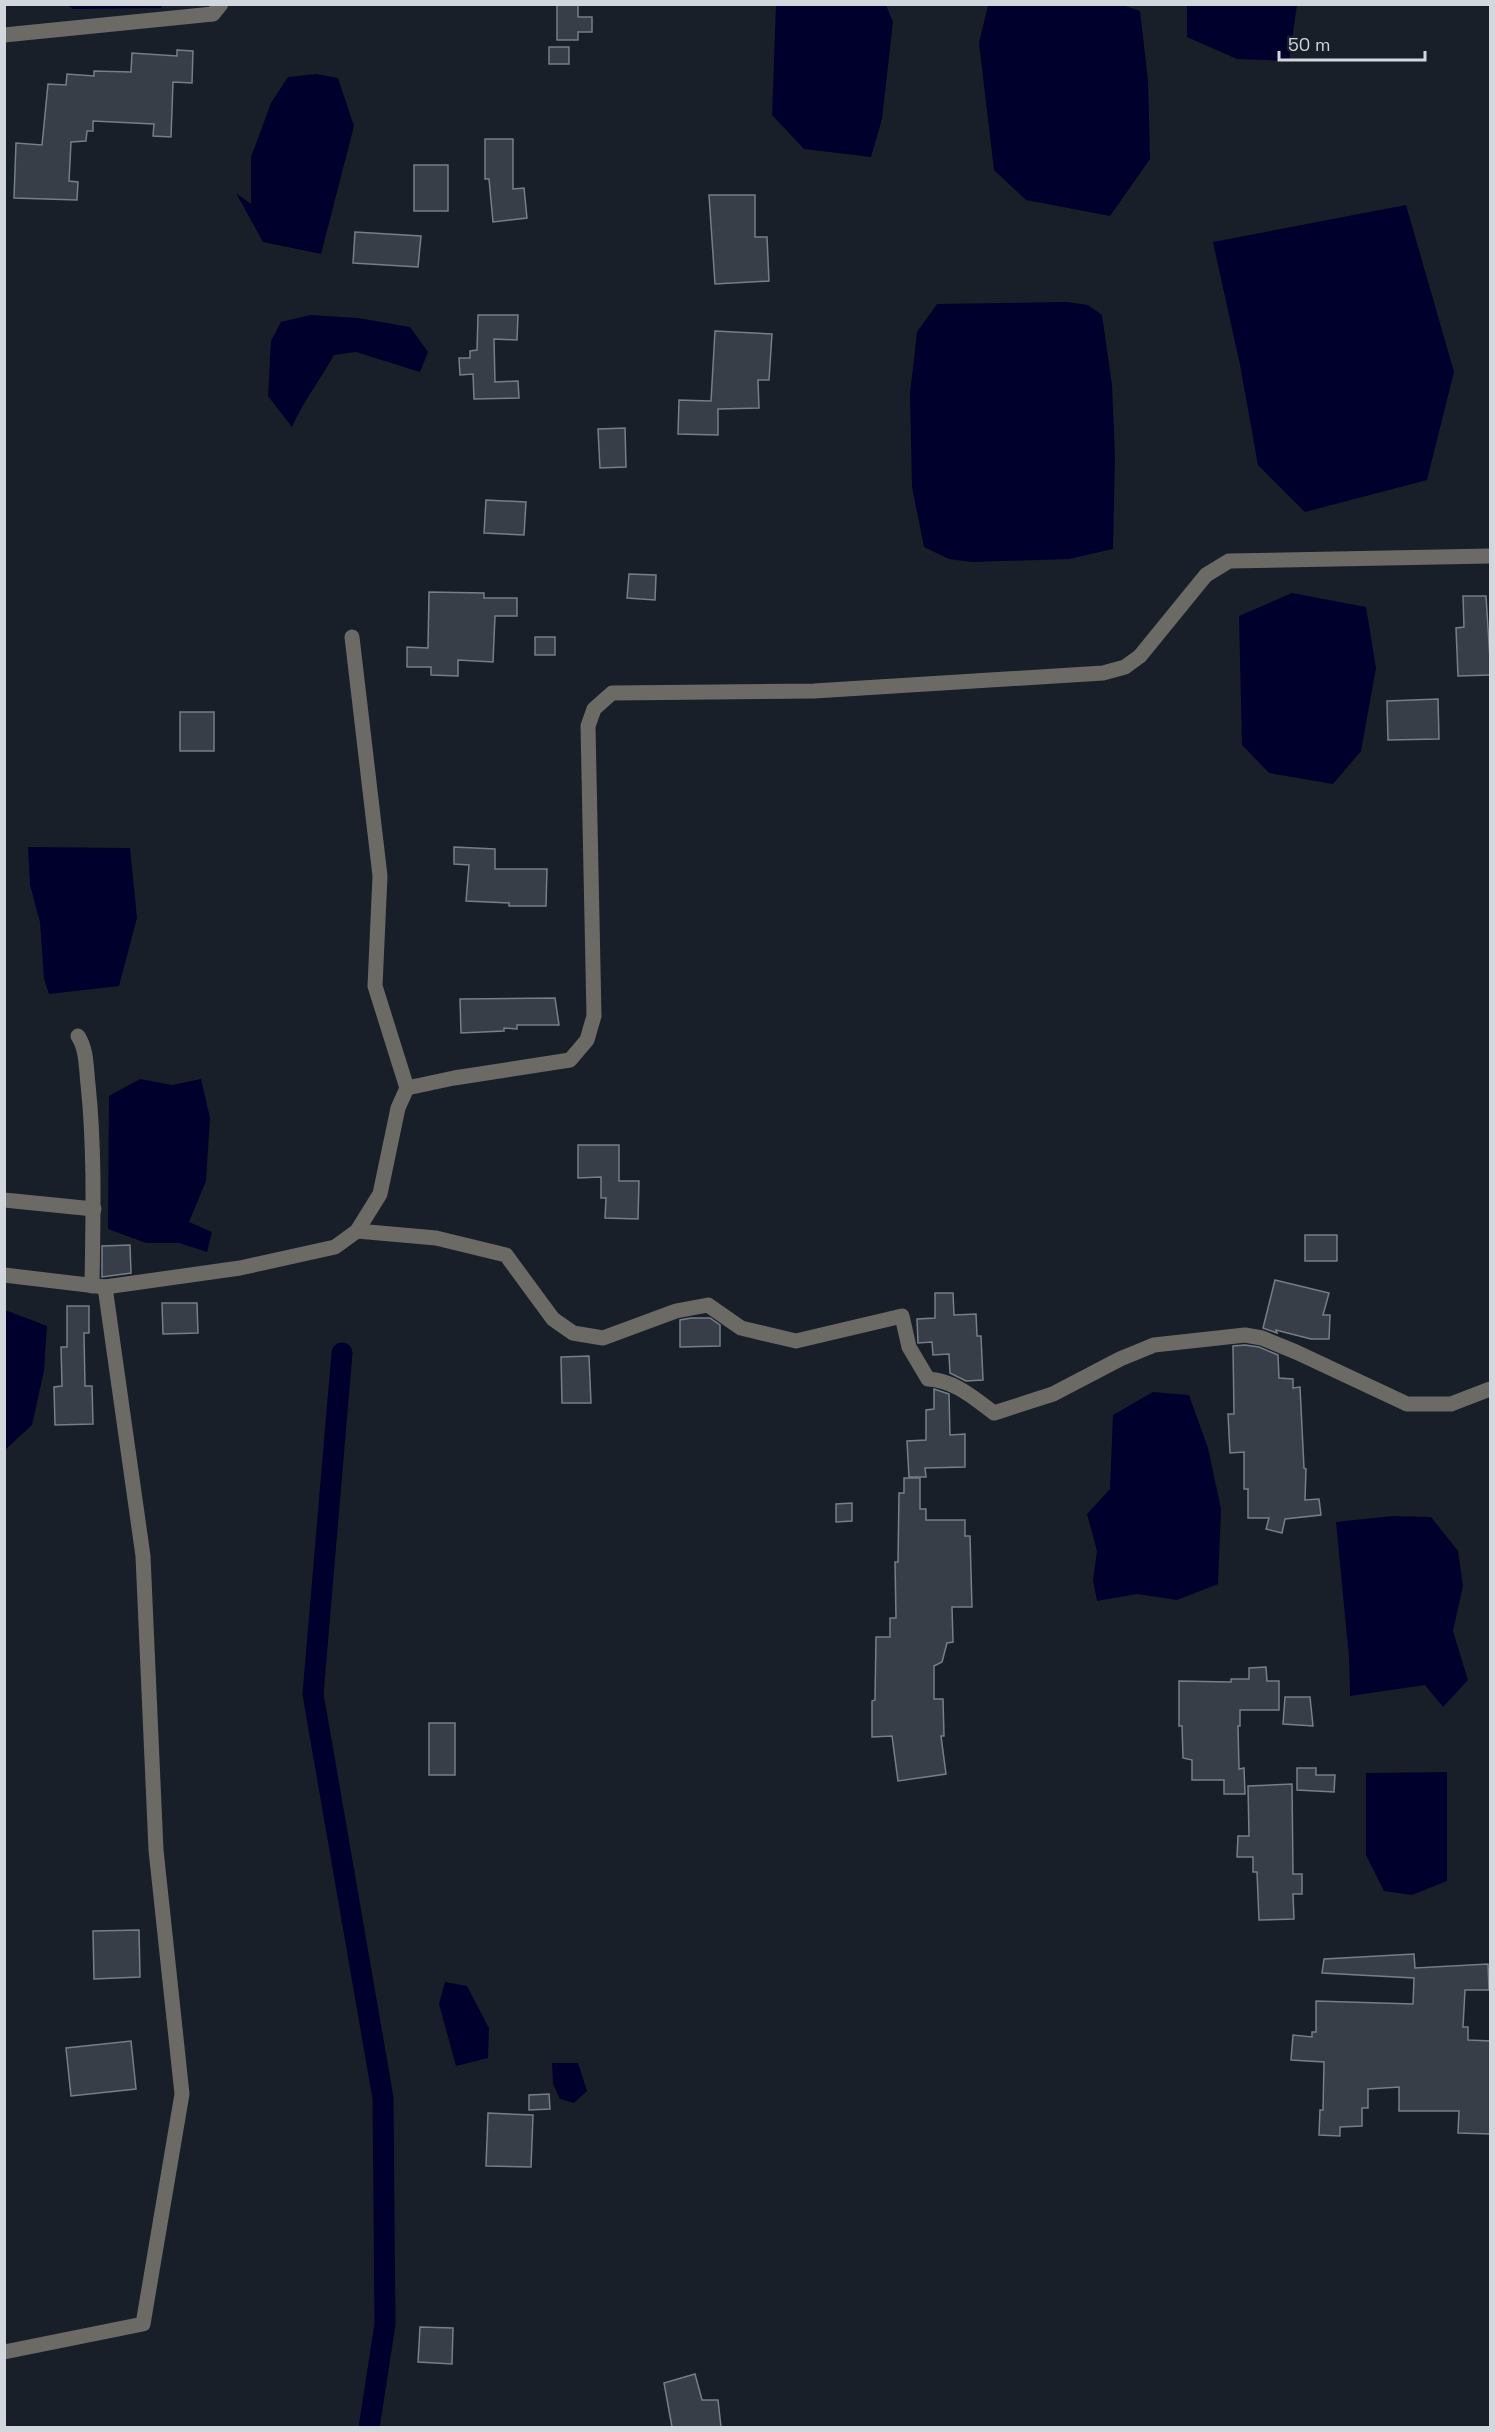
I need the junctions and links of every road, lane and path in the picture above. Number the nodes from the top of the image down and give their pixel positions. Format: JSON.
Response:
{"nodes":[{"id":1,"x":221,"y":4,"type":"edge"},
{"id":2,"x":4,"y":35,"type":"edge"},
{"id":3,"x":1491,"y":556,"type":"edge"},
{"id":4,"x":352,"y":638,"type":"dead end"},
{"id":5,"x":78,"y":1036,"type":"dead end"},
{"id":6,"x":407,"y":1088,"type":"junction"},
{"id":7,"x":4,"y":1200,"type":"edge"},
{"id":8,"x":94,"y":1209,"type":"junction"},
{"id":9,"x":357,"y":1231,"type":"junction"},
{"id":10,"x":4,"y":1275,"type":"edge"},
{"id":11,"x":99,"y":1286,"type":"junction"},
{"id":12,"x":1491,"y":1389,"type":"edge"},
{"id":13,"x":4,"y":2352,"type":"edge"}],
"edges":[{"from":1,"to":2,"type":"street"},
{"from":3,"to":6,"type":"street"},
{"from":4,"to":6,"type":"street"},
{"from":5,"to":8,"type":"street"},
{"from":6,"to":9,"type":"street"},
{"from":7,"to":8,"type":"street"},
{"from":8,"to":11,"type":"street"},
{"from":9,"to":11,"type":"street"},
{"from":9,"to":12,"type":"street"},
{"from":10,"to":11,"type":"street"},
{"from":11,"to":13,"type":"street"}]}
